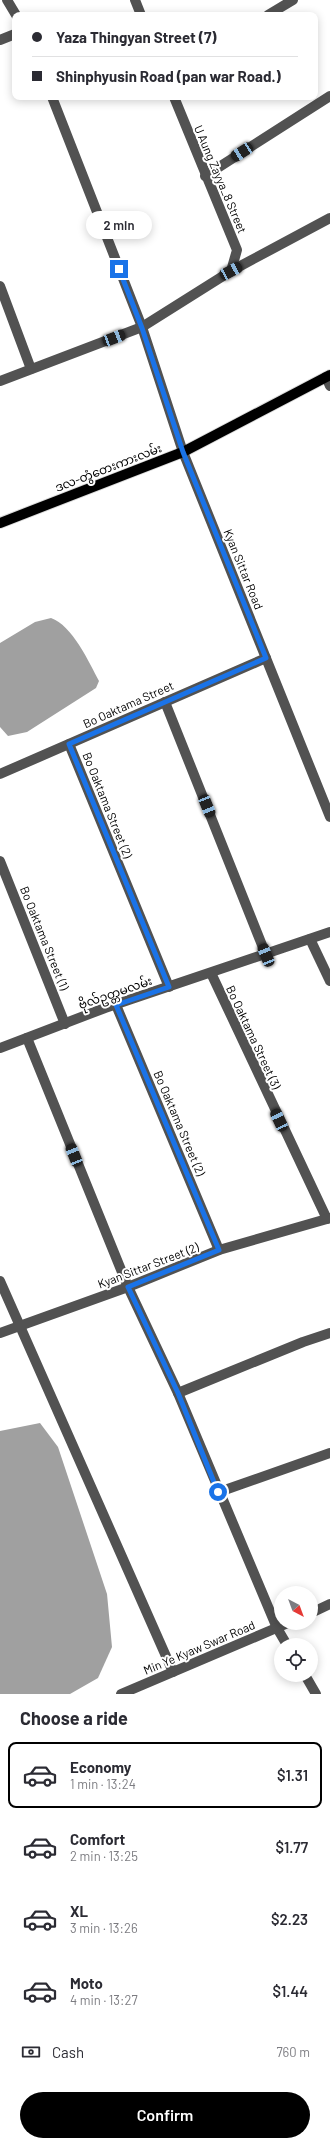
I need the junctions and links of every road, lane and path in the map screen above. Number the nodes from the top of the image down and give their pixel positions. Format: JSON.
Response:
{"nodes":[{"id":1,"x":7,"y":0,"type":"edge"},
{"id":2,"x":135,"y":0,"type":"edge"},
{"id":3,"x":293,"y":0,"type":"edge"},
{"id":4,"x":14,"y":12,"type":"edge"},
{"id":5,"x":140,"y":12,"type":"edge"},
{"id":6,"x":273,"y":12,"type":"edge"},
{"id":7,"x":12,"y":35,"type":"edge"},
{"id":8,"x":0,"y":40,"type":"edge"},
{"id":9,"x":330,"y":96,"type":"edge"},
{"id":10,"x":53,"y":100,"type":"edge"},
{"id":11,"x":175,"y":100,"type":"edge"},
{"id":12,"x":205,"y":176,"type":"junction"},
{"id":13,"x":330,"y":218,"type":"edge"},
{"id":14,"x":231,"y":271,"type":"junction"},
{"id":15,"x":0,"y":286,"type":"edge"},
{"id":16,"x":142,"y":328,"type":"junction"},
{"id":17,"x":31,"y":369,"type":"junction"},
{"id":18,"x":329,"y":379,"type":"edge"},
{"id":19,"x":0,"y":381,"type":"edge"},
{"id":20,"x":183,"y":452,"type":"junction"},
{"id":21,"x":0,"y":523,"type":"edge"},
{"id":22,"x":266,"y":658,"type":"junction"},
{"id":23,"x":165,"y":702,"type":"junction"},
{"id":24,"x":69,"y":744,"type":"junction"},
{"id":25,"x":0,"y":774,"type":"edge"},
{"id":26,"x":326,"y":795,"type":"edge"},
{"id":27,"x":330,"y":817,"type":"edge"},
{"id":28,"x":0,"y":861,"type":"edge"},
{"id":29,"x":330,"y":932,"type":"edge"},
{"id":30,"x":310,"y":939,"type":"junction"},
{"id":31,"x":266,"y":955,"type":"junction"},
{"id":32,"x":211,"y":973,"type":"junction"},
{"id":33,"x":330,"y":982,"type":"edge"},
{"id":34,"x":169,"y":987,"type":"junction"},
{"id":35,"x":116,"y":1005,"type":"junction"},
{"id":36,"x":65,"y":1024,"type":"junction"},
{"id":37,"x":27,"y":1038,"type":"junction"},
{"id":38,"x":0,"y":1048,"type":"edge"},
{"id":39,"x":329,"y":1219,"type":"edge"},
{"id":40,"x":219,"y":1250,"type":"junction"},
{"id":41,"x":0,"y":1281,"type":"edge"},
{"id":42,"x":128,"y":1287,"type":"junction"},
{"id":43,"x":21,"y":1327,"type":"junction"},
{"id":44,"x":0,"y":1333,"type":"edge"},
{"id":45,"x":330,"y":1333,"type":"edge"},
{"id":46,"x":178,"y":1393,"type":"junction"},
{"id":47,"x":330,"y":1453,"type":"edge"},
{"id":48,"x":218,"y":1492,"type":"junction"},
{"id":49,"x":330,"y":1604,"type":"edge"},
{"id":50,"x":318,"y":1610,"type":"edge"},
{"id":51,"x":274,"y":1621,"type":"edge"},
{"id":52,"x":274,"y":1629,"type":"edge"},
{"id":53,"x":173,"y":1672,"type":"junction"},
{"id":54,"x":309,"y":1682,"type":"edge"},
{"id":55,"x":120,"y":1694,"type":"edge"},
{"id":56,"x":316,"y":1694,"type":"edge"}],
"edges":[{"from":1,"to":4,"type":"street"},
{"from":2,"to":5,"type":"street"},
{"from":3,"to":6,"type":"street"},
{"from":7,"to":8,"type":"street"},
{"from":9,"to":12,"type":"street"},
{"from":10,"to":16,"type":"street","name":"Kyan Sittar Road"},
{"from":11,"to":12,"type":"street","name":"U Aung Zayya_8 Street"},
{"from":12,"to":14,"type":"street","name":"U Aung Zayya_8 Street"},
{"from":13,"to":14,"type":"street"},
{"from":14,"to":16,"type":"street"},
{"from":15,"to":17,"type":"street"},
{"from":16,"to":17,"type":"street"},
{"from":16,"to":20,"type":"street","name":"Kyan Sittar Road"},
{"from":17,"to":19,"type":"street"},
{"from":18,"to":20,"type":"main road","name":"ဒလ-တွံတေးကားလမ်း"},
{"from":20,"to":21,"type":"main road","name":"ဒလ-တွံတေးကားလမ်း"},
{"from":20,"to":22,"type":"street","name":"Kyan Sittar Road"},
{"from":22,"to":23,"type":"street","name":"Bo Oaktama Street"},
{"from":22,"to":26,"type":"street","name":"Kyan Sittar Road"},
{"from":23,"to":24,"type":"street","name":"Bo Oaktama Street"},
{"from":23,"to":31,"type":"street"},
{"from":24,"to":25,"type":"street","name":"Bo Oaktama Street"},
{"from":24,"to":34,"type":"street","name":"Bo Oaktama Street (2)"},
{"from":26,"to":27,"type":"street","name":"Kyan Sittar Road"},
{"from":28,"to":36,"type":"street","name":"Bo Oaktama Street (1)"},
{"from":29,"to":30,"type":"street","name":"ဗိုလ်ဥတ္တမလမ်း"},
{"from":30,"to":31,"type":"street","name":"ဗိုလ်ဥတ္တမလမ်း"},
{"from":30,"to":33,"type":"street"},
{"from":31,"to":32,"type":"street","name":"ဗိုလ်ဥတ္တမလမ်း"},
{"from":32,"to":34,"type":"street","name":"ဗိုလ်ဥတ္တမလမ်း"},
{"from":32,"to":39,"type":"street","name":"Bo Oaktama Street (3)"},
{"from":34,"to":35,"type":"street","name":"ဗိုလ်ဥတ္တမလမ်း"},
{"from":35,"to":36,"type":"street","name":"ဗိုလ်ဥတ္တမလမ်း"},
{"from":35,"to":40,"type":"street","name":"Bo Oaktama Street (2)"},
{"from":36,"to":37,"type":"street","name":"ဗိုလ်ဥတ္တမလမ်း"},
{"from":37,"to":38,"type":"street","name":"ဗိုလ်ဥတ္တမလမ်း"},
{"from":37,"to":42,"type":"street"},
{"from":39,"to":40,"type":"street","name":"Kyan Sittar Street (2)"},
{"from":40,"to":42,"type":"street","name":"Kyan Sittar Street (2)"},
{"from":41,"to":43,"type":"street"},
{"from":42,"to":43,"type":"street","name":"Kyan Sittar Street (2)"},
{"from":42,"to":46,"type":"street"},
{"from":43,"to":44,"type":"street","name":"Kyan Sittar Street (2)"},
{"from":43,"to":53,"type":"street"},
{"from":45,"to":46,"type":"street"},
{"from":46,"to":48,"type":"street"},
{"from":47,"to":48,"type":"street"},
{"from":48,"to":51,"type":"street"},
{"from":49,"to":50,"type":"street"},
{"from":52,"to":53,"type":"street","name":"Min Ye Kyaw Swar Road"},
{"from":53,"to":55,"type":"street","name":"Min Ye Kyaw Swar Road"},
{"from":54,"to":56,"type":"street"}]}
